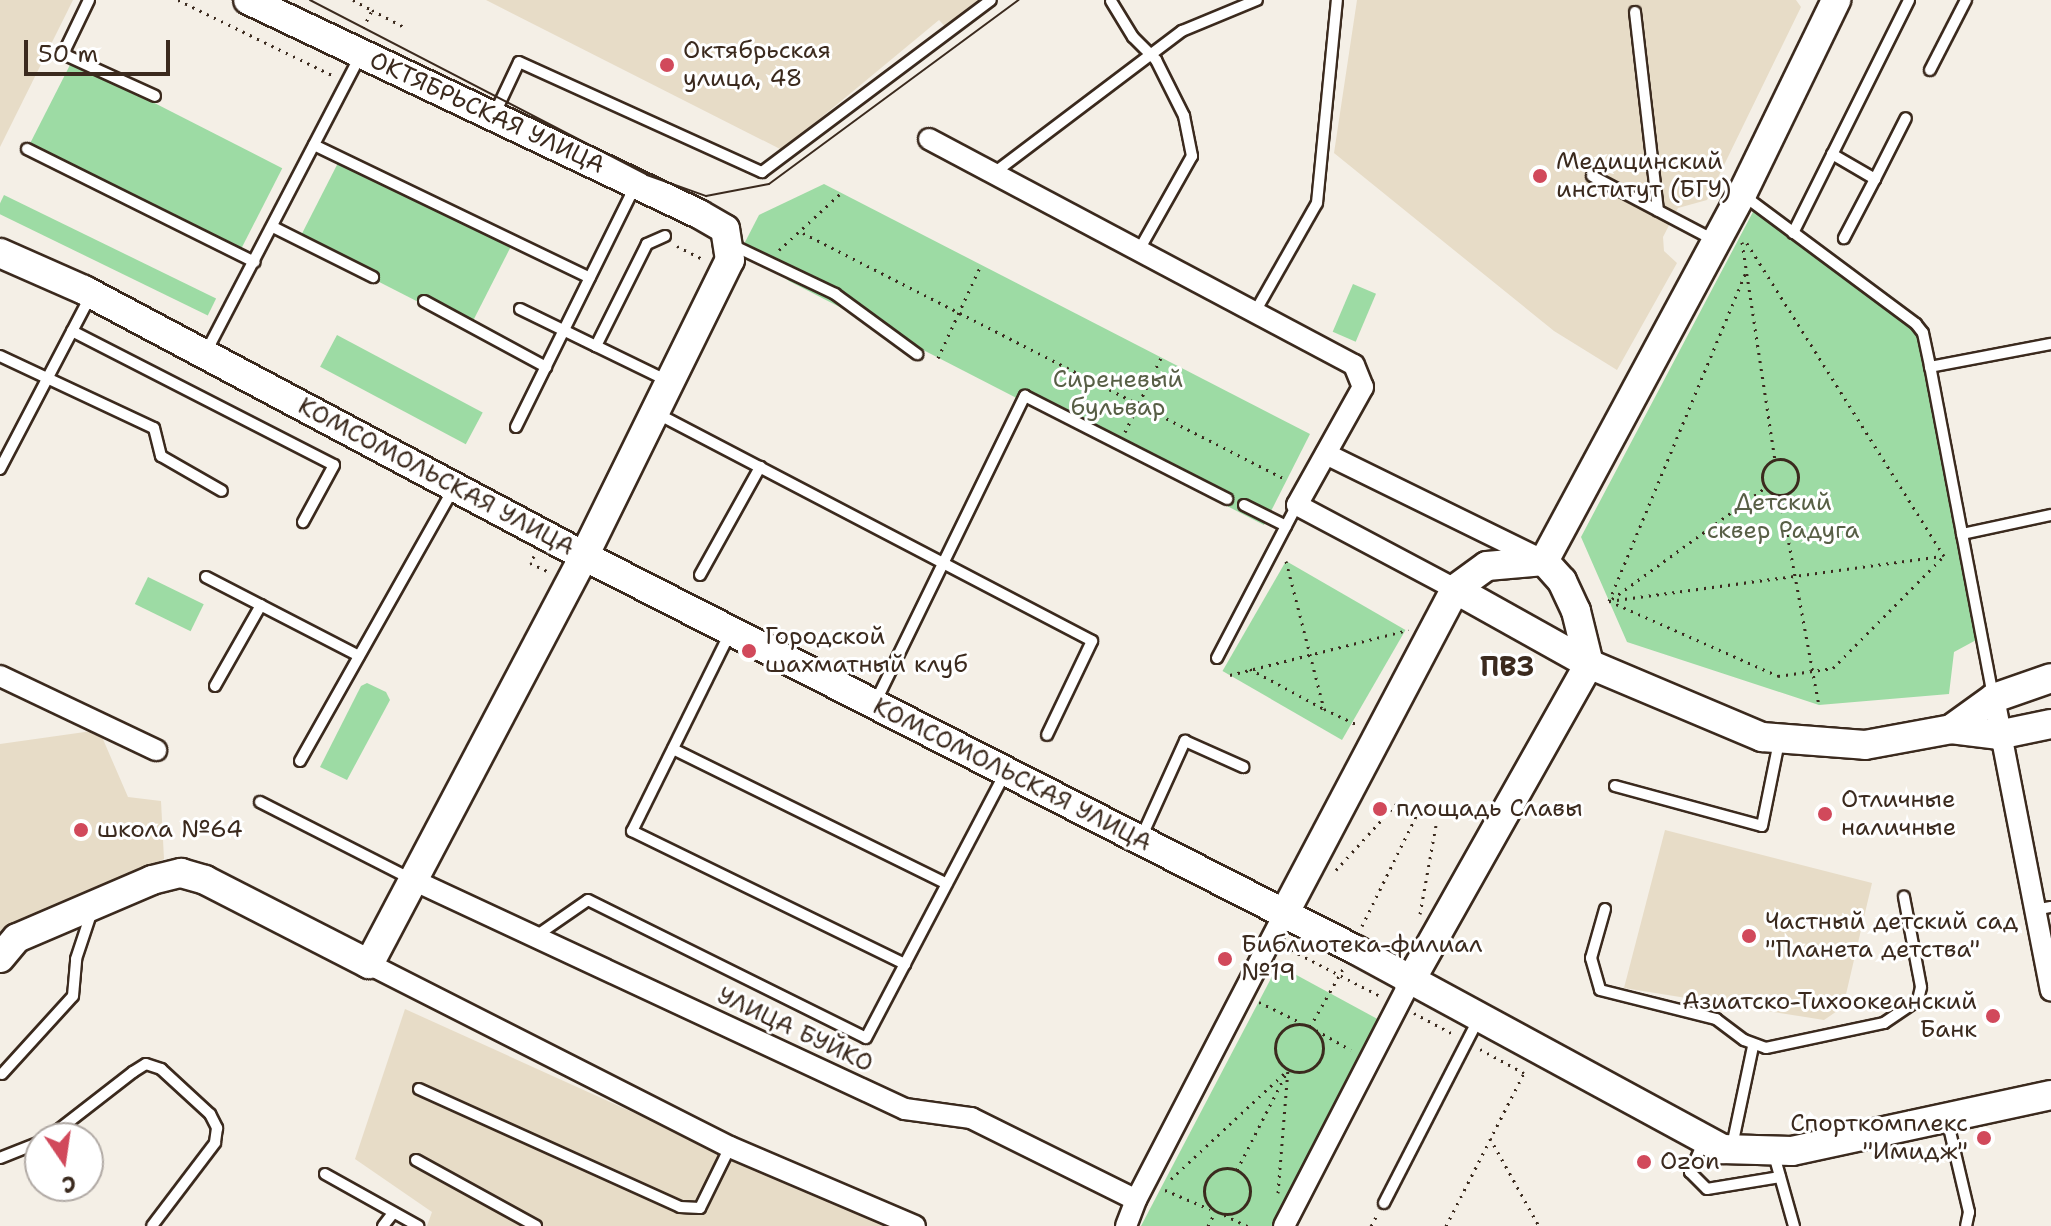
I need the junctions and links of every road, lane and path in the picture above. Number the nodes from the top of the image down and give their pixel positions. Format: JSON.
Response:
{"nodes":[{"id":1,"x":89,"y":0,"type":"edge"},
{"id":2,"x":178,"y":0,"type":"edge"},
{"id":3,"x":248,"y":0,"type":"edge"},
{"id":4,"x":353,"y":0,"type":"edge"},
{"id":5,"x":991,"y":0,"type":"edge"},
{"id":6,"x":1257,"y":0,"type":"edge"},
{"id":7,"x":1337,"y":0,"type":"edge"},
{"id":8,"x":1836,"y":0,"type":"edge"},
{"id":9,"x":1909,"y":0,"type":"edge"},
{"id":10,"x":1966,"y":0,"type":"edge"},
{"id":11,"x":1111,"y":1,"type":"edge"},
{"id":12,"x":372,"y":10,"type":"dead end"},
{"id":13,"x":1635,"y":12,"type":"dead end"},
{"id":14,"x":361,"y":54,"type":"junction"},
{"id":15,"x":1150,"y":55,"type":"junction"},
{"id":16,"x":1930,"y":70,"type":"dead end"},
{"id":17,"x":346,"y":82,"type":"junction"},
{"id":18,"x":155,"y":96,"type":"dead end"},
{"id":19,"x":494,"y":116,"type":"junction"},
{"id":20,"x":1906,"y":118,"type":"dead end"},
{"id":21,"x":929,"y":139,"type":"dead end"},
{"id":22,"x":314,"y":145,"type":"junction"},
{"id":23,"x":27,"y":149,"type":"dead end"},
{"id":24,"x":1832,"y":154,"type":"junction"},
{"id":25,"x":994,"y":173,"type":"junction"},
{"id":26,"x":1592,"y":176,"type":"dead end"},
{"id":27,"x":1875,"y":179,"type":"junction"},
{"id":28,"x":636,"y":184,"type":"junction"},
{"id":29,"x":841,"y":193,"type":"dead end"},
{"id":30,"x":1742,"y":194,"type":"junction"},
{"id":31,"x":1658,"y":211,"type":"junction"},
{"id":32,"x":273,"y":227,"type":"junction"},
{"id":33,"x":803,"y":233,"type":"junction"},
{"id":34,"x":1793,"y":233,"type":"junction"},
{"id":35,"x":665,"y":236,"type":"joint"},
{"id":36,"x":1844,"y":238,"type":"dead end"},
{"id":37,"x":1716,"y":242,"type":"junction"},
{"id":38,"x":726,"y":247,"type":"junction"},
{"id":39,"x":1139,"y":250,"type":"junction"},
{"id":40,"x":0,"y":253,"type":"edge"},
{"id":41,"x":765,"y":261,"type":"junction"},
{"id":42,"x":255,"y":262,"type":"junction"},
{"id":43,"x":981,"y":265,"type":"dead end"},
{"id":44,"x":1747,"y":270,"type":"junction"},
{"id":45,"x":373,"y":277,"type":"dead end"},
{"id":46,"x":590,"y":278,"type":"junction"},
{"id":47,"x":91,"y":295,"type":"junction"},
{"id":48,"x":424,"y":301,"type":"dead end"},
{"id":49,"x":520,"y":309,"type":"dead end"},
{"id":50,"x":959,"y":312,"type":"junction"},
{"id":51,"x":1255,"y":312,"type":"junction"},
{"id":52,"x":564,"y":330,"type":"junction"},
{"id":53,"x":72,"y":331,"type":"junction"},
{"id":54,"x":2051,"y":344,"type":"edge"},
{"id":55,"x":596,"y":346,"type":"junction"},
{"id":56,"x":917,"y":354,"type":"dead end"},
{"id":57,"x":205,"y":355,"type":"junction"},
{"id":58,"x":0,"y":356,"type":"edge"},
{"id":59,"x":938,"y":358,"type":"dead end"},
{"id":60,"x":1161,"y":358,"type":"dead end"},
{"id":61,"x":546,"y":367,"type":"junction"},
{"id":62,"x":1930,"y":367,"type":"junction"},
{"id":63,"x":48,"y":377,"type":"junction"},
{"id":64,"x":670,"y":382,"type":"junction"},
{"id":65,"x":1139,"y":403,"type":"junction"},
{"id":66,"x":655,"y":412,"type":"junction"},
{"id":67,"x":516,"y":427,"type":"dead end"},
{"id":68,"x":1120,"y":444,"type":"junction"},
{"id":69,"x":1326,"y":454,"type":"junction"},
{"id":70,"x":1775,"y":459,"type":"junction"},
{"id":71,"x":760,"y":467,"type":"junction"},
{"id":72,"x":0,"y":469,"type":"edge"},
{"id":73,"x":1287,"y":480,"type":"dead end"},
{"id":74,"x":454,"y":487,"type":"junction"},
{"id":75,"x":1765,"y":488,"type":"junction"},
{"id":76,"x":222,"y":491,"type":"dead end"},
{"id":77,"x":1780,"y":495,"type":"junction"},
{"id":78,"x":1227,"y":499,"type":"dead end"},
{"id":79,"x":1244,"y":505,"type":"dead end"},
{"id":80,"x":1297,"y":505,"type":"junction"},
{"id":81,"x":2051,"y":515,"type":"edge"},
{"id":82,"x":303,"y":522,"type":"dead end"},
{"id":83,"x":1286,"y":526,"type":"junction"},
{"id":84,"x":1962,"y":534,"type":"junction"},
{"id":85,"x":1952,"y":555,"type":"dead end"},
{"id":86,"x":584,"y":556,"type":"junction"},
{"id":87,"x":1944,"y":556,"type":"junction"},
{"id":88,"x":1286,"y":561,"type":"dead end"},
{"id":89,"x":1544,"y":561,"type":"junction"},
{"id":90,"x":945,"y":563,"type":"junction"},
{"id":91,"x":1792,"y":574,"type":"junction"},
{"id":92,"x":700,"y":575,"type":"dead end"},
{"id":93,"x":206,"y":577,"type":"dead end"},
{"id":94,"x":1455,"y":589,"type":"junction"},
{"id":95,"x":1609,"y":601,"type":"junction"},
{"id":96,"x":261,"y":605,"type":"junction"},
{"id":97,"x":731,"y":631,"type":"junction"},
{"id":98,"x":1432,"y":634,"type":"junction"},
{"id":99,"x":1309,"y":652,"type":"junction"},
{"id":100,"x":359,"y":656,"type":"junction"},
{"id":101,"x":1217,"y":658,"type":"dead end"},
{"id":102,"x":1589,"y":664,"type":"junction"},
{"id":103,"x":1250,"y":669,"type":"junction"},
{"id":104,"x":1812,"y":671,"type":"junction"},
{"id":105,"x":1230,"y":675,"type":"dead end"},
{"id":106,"x":0,"y":676,"type":"edge"},
{"id":107,"x":2051,"y":678,"type":"edge"},
{"id":108,"x":215,"y":686,"type":"dead end"},
{"id":109,"x":1994,"y":698,"type":"junction"},
{"id":110,"x":874,"y":704,"type":"junction"},
{"id":111,"x":1819,"y":705,"type":"dead end"},
{"id":112,"x":1324,"y":709,"type":"junction"},
{"id":113,"x":2051,"y":724,"type":"edge"},
{"id":114,"x":1951,"y":729,"type":"junction"},
{"id":115,"x":1378,"y":734,"type":"junction"},
{"id":116,"x":1047,"y":735,"type":"dead end"},
{"id":117,"x":1998,"y":735,"type":"junction"},
{"id":118,"x":1779,"y":740,"type":"junction"},
{"id":119,"x":673,"y":749,"type":"junction"},
{"id":120,"x":156,"y":750,"type":"dead end"},
{"id":121,"x":300,"y":761,"type":"dead end"},
{"id":122,"x":1243,"y":767,"type":"dead end"},
{"id":123,"x":1006,"y":772,"type":"junction"},
{"id":124,"x":1615,"y":786,"type":"dead end"},
{"id":125,"x":260,"y":802,"type":"dead end"},
{"id":126,"x":1397,"y":803,"type":"dead end"},
{"id":127,"x":1417,"y":814,"type":"dead end"},
{"id":128,"x":1436,"y":825,"type":"dead end"},
{"id":129,"x":1140,"y":840,"type":"junction"},
{"id":130,"x":411,"y":879,"type":"junction"},
{"id":131,"x":1327,"y":880,"type":"dead end"},
{"id":132,"x":947,"y":884,"type":"junction"},
{"id":133,"x":1904,"y":897,"type":"dead end"},
{"id":134,"x":94,"y":905,"type":"junction"},
{"id":135,"x":1605,"y":909,"type":"dead end"},
{"id":136,"x":2043,"y":909,"type":"edge"},
{"id":137,"x":1284,"y":914,"type":"junction"},
{"id":138,"x":1417,"y":928,"type":"dead end"},
{"id":139,"x":535,"y":937,"type":"junction"},
{"id":140,"x":1356,"y":950,"type":"junction"},
{"id":141,"x":0,"y":958,"type":"edge"},
{"id":142,"x":369,"y":964,"type":"junction"},
{"id":143,"x":905,"y":964,"type":"junction"},
{"id":144,"x":1409,"y":984,"type":"junction"},
{"id":145,"x":2051,"y":990,"type":"edge"},
{"id":146,"x":1258,"y":1001,"type":"dead end"},
{"id":147,"x":1310,"y":1027,"type":"junction"},
{"id":148,"x":1473,"y":1031,"type":"junction"},
{"id":149,"x":1753,"y":1046,"type":"junction"},
{"id":150,"x":1365,"y":1058,"type":"dead end"},
{"id":151,"x":1288,"y":1070,"type":"junction"},
{"id":152,"x":2,"y":1074,"type":"dead end"},
{"id":153,"x":419,"y":1089,"type":"dead end"},
{"id":154,"x":2051,"y":1095,"type":"edge"},
{"id":155,"x":1946,"y":1117,"type":"junction"},
{"id":156,"x":69,"y":1122,"type":"edge"},
{"id":157,"x":1490,"y":1138,"type":"junction"},
{"id":158,"x":1704,"y":1141,"type":"junction"},
{"id":159,"x":730,"y":1147,"type":"junction"},
{"id":160,"x":24,"y":1148,"type":"edge"},
{"id":161,"x":1731,"y":1151,"type":"junction"},
{"id":162,"x":0,"y":1158,"type":"edge"},
{"id":163,"x":416,"y":1160,"type":"dead end"},
{"id":164,"x":1777,"y":1165,"type":"junction"},
{"id":165,"x":1237,"y":1170,"type":"junction"},
{"id":166,"x":325,"y":1174,"type":"dead end"},
{"id":167,"x":1278,"y":1195,"type":"dead end"},
{"id":168,"x":1136,"y":1200,"type":"junction"},
{"id":169,"x":1384,"y":1203,"type":"dead end"},
{"id":170,"x":1215,"y":1211,"type":"junction"},
{"id":171,"x":393,"y":1213,"type":"junction"},
{"id":172,"x":152,"y":1226,"type":"edge"},
{"id":173,"x":383,"y":1226,"type":"edge"},
{"id":174,"x":418,"y":1226,"type":"edge"},
{"id":175,"x":536,"y":1226,"type":"edge"},
{"id":176,"x":915,"y":1226,"type":"edge"},
{"id":177,"x":1126,"y":1226,"type":"edge"},
{"id":178,"x":1208,"y":1226,"type":"edge"},
{"id":179,"x":1248,"y":1226,"type":"edge"},
{"id":180,"x":1284,"y":1226,"type":"edge"},
{"id":181,"x":1446,"y":1226,"type":"edge"},
{"id":182,"x":1539,"y":1226,"type":"edge"},
{"id":183,"x":1794,"y":1226,"type":"edge"},
{"id":184,"x":1966,"y":1226,"type":"edge"}],
"edges":[{"from":1,"to":18,"type":"lane"},
{"from":2,"to":17,"type":"path"},
{"from":3,"to":14,"type":"street","name":"ОКТЯБРЬСКАЯ УЛИЦА"},
{"from":4,"to":12,"type":"path"},
{"from":5,"to":19,"type":"lane"},
{"from":6,"to":15,"type":"lane"},
{"from":7,"to":51,"type":"lane"},
{"from":8,"to":30,"type":"street"},
{"from":9,"to":24,"type":"lane"},
{"from":10,"to":16,"type":"lane"},
{"from":11,"to":15,"type":"lane"},
{"from":13,"to":31,"type":"lane"},
{"from":14,"to":17,"type":"lane"},
{"from":14,"to":19,"type":"street","name":"ОКТЯБРЬСКАЯ УЛИЦА"},
{"from":15,"to":25,"type":"lane"},
{"from":15,"to":39,"type":"lane"},
{"from":17,"to":22,"type":"lane"},
{"from":19,"to":28,"type":"street","name":"ОКТЯБРЬСКАЯ УЛИЦА"},
{"from":20,"to":27,"type":"lane"},
{"from":21,"to":25,"type":"street"},
{"from":22,"to":32,"type":"lane"},
{"from":22,"to":46,"type":"lane"},
{"from":23,"to":42,"type":"lane"},
{"from":24,"to":27,"type":"lane"},
{"from":24,"to":34,"type":"lane"},
{"from":25,"to":39,"type":"street"},
{"from":26,"to":31,"type":"lane"},
{"from":27,"to":36,"type":"lane"},
{"from":28,"to":38,"type":"street","name":"ОКТЯБРЬСКАЯ УЛИЦА"},
{"from":28,"to":46,"type":"lane"},
{"from":29,"to":33,"type":"path"},
{"from":30,"to":34,"type":"lane"},
{"from":30,"to":37,"type":"street"},
{"from":31,"to":37,"type":"lane"},
{"from":32,"to":42,"type":"lane"},
{"from":32,"to":45,"type":"lane"},
{"from":33,"to":41,"type":"path"},
{"from":33,"to":50,"type":"path"},
{"from":34,"to":62,"type":"lane"},
{"from":35,"to":38,"type":"path"},
{"from":35,"to":55,"type":"lane"},
{"from":37,"to":89,"type":"street"},
{"from":38,"to":41,"type":"lane"},
{"from":38,"to":64,"type":"street"},
{"from":39,"to":51,"type":"street"},
{"from":40,"to":47,"type":"street","name":"КОМСОМОЛЬСКАЯ УЛИЦА"},
{"from":41,"to":56,"type":"lane"},
{"from":42,"to":57,"type":"lane"},
{"from":43,"to":50,"type":"path"},
{"from":44,"to":70,"type":"path"},
{"from":44,"to":87,"type":"path"},
{"from":44,"to":95,"type":"path"},
{"from":46,"to":52,"type":"lane"},
{"from":47,"to":53,"type":"lane"},
{"from":47,"to":57,"type":"street","name":"КОМСОМОЛЬСКАЯ УЛИЦА"},
{"from":48,"to":61,"type":"lane"},
{"from":49,"to":52,"type":"lane"},
{"from":50,"to":59,"type":"path"},
{"from":50,"to":65,"type":"path"},
{"from":51,"to":69,"type":"street"},
{"from":52,"to":55,"type":"lane"},
{"from":52,"to":61,"type":"lane"},
{"from":53,"to":63,"type":"lane"},
{"from":53,"to":82,"type":"lane"},
{"from":54,"to":62,"type":"lane"},
{"from":55,"to":64,"type":"lane"},
{"from":57,"to":74,"type":"street","name":"КОМСОМОЛЬСКАЯ УЛИЦА"},
{"from":58,"to":63,"type":"lane"},
{"from":60,"to":65,"type":"path"},
{"from":61,"to":67,"type":"lane"},
{"from":62,"to":84,"type":"lane"},
{"from":63,"to":72,"type":"lane"},
{"from":63,"to":76,"type":"lane"},
{"from":64,"to":66,"type":"street"},
{"from":65,"to":68,"type":"path"},
{"from":65,"to":73,"type":"path"},
{"from":66,"to":71,"type":"lane"},
{"from":66,"to":86,"type":"street"},
{"from":68,"to":78,"type":"lane"},
{"from":68,"to":90,"type":"lane"},
{"from":69,"to":80,"type":"street"},
{"from":69,"to":89,"type":"street"},
{"from":70,"to":75,"type":"path"},
{"from":70,"to":77,"type":"path"},
{"from":71,"to":90,"type":"lane"},
{"from":71,"to":92,"type":"lane"},
{"from":74,"to":86,"type":"street","name":"КОМСОМОЛЬСКАЯ УЛИЦА"},
{"from":74,"to":100,"type":"lane"},
{"from":75,"to":77,"type":"path"},
{"from":75,"to":95,"type":"path"},
{"from":77,"to":91,"type":"path"},
{"from":79,"to":83,"type":"lane"},
{"from":80,"to":83,"type":"lane"},
{"from":80,"to":94,"type":"street"},
{"from":81,"to":84,"type":"lane"},
{"from":83,"to":101,"type":"lane"},
{"from":84,"to":109,"type":"lane"},
{"from":85,"to":87,"type":"path"},
{"from":86,"to":97,"type":"street","name":"КОМСОМОЛЬСКАЯ УЛИЦА"},
{"from":86,"to":130,"type":"street"},
{"from":87,"to":91,"type":"path"},
{"from":87,"to":104,"type":"path"},
{"from":88,"to":99,"type":"path"},
{"from":89,"to":94,"type":"street"},
{"from":89,"to":102,"type":"street"},
{"from":90,"to":110,"type":"lane"},
{"from":90,"to":116,"type":"lane"},
{"from":91,"to":95,"type":"path"},
{"from":91,"to":104,"type":"path"},
{"from":93,"to":96,"type":"lane"},
{"from":94,"to":98,"type":"street"},
{"from":94,"to":102,"type":"street"},
{"from":95,"to":104,"type":"path"},
{"from":96,"to":100,"type":"lane"},
{"from":96,"to":108,"type":"lane"},
{"from":97,"to":110,"type":"street","name":"КОМСОМОЛЬСКАЯ УЛИЦА"},
{"from":97,"to":119,"type":"lane"},
{"from":98,"to":99,"type":"path"},
{"from":98,"to":115,"type":"street"},
{"from":99,"to":103,"type":"path"},
{"from":99,"to":112,"type":"path"},
{"from":100,"to":121,"type":"lane"},
{"from":102,"to":118,"type":"street"},
{"from":102,"to":144,"type":"street"},
{"from":103,"to":105,"type":"path"},
{"from":103,"to":112,"type":"path"},
{"from":104,"to":111,"type":"path"},
{"from":106,"to":120,"type":"street"},
{"from":107,"to":109,"type":"street"},
{"from":109,"to":114,"type":"street"},
{"from":109,"to":117,"type":"street"},
{"from":110,"to":123,"type":"street","name":"КОМСОМОЛЬСКАЯ УЛИЦА"},
{"from":112,"to":115,"type":"path"},
{"from":113,"to":117,"type":"street"},
{"from":114,"to":117,"type":"street"},
{"from":114,"to":118,"type":"street"},
{"from":115,"to":137,"type":"street"},
{"from":117,"to":136,"type":"street"},
{"from":118,"to":124,"type":"lane"},
{"from":119,"to":132,"type":"lane"},
{"from":119,"to":143,"type":"lane"},
{"from":122,"to":129,"type":"lane"},
{"from":123,"to":129,"type":"street","name":"КОМСОМОЛЬСКАЯ УЛИЦА"},
{"from":123,"to":132,"type":"lane"},
{"from":125,"to":130,"type":"lane"},
{"from":126,"to":131,"type":"path"},
{"from":127,"to":140,"type":"path"},
{"from":128,"to":138,"type":"path"},
{"from":129,"to":137,"type":"street","name":"КОМСОМОЛЬСКАЯ УЛИЦА"},
{"from":130,"to":139,"type":"street","name":"УЛИЦА БУЙКО"},
{"from":130,"to":142,"type":"street"},
{"from":132,"to":143,"type":"lane"},
{"from":133,"to":149,"type":"lane"},
{"from":134,"to":141,"type":"street"},
{"from":134,"to":142,"type":"street"},
{"from":134,"to":152,"type":"lane"},
{"from":135,"to":149,"type":"lane"},
{"from":136,"to":145,"type":"street"},
{"from":137,"to":140,"type":"street","name":"КОМСОМОЛЬСКАЯ УЛИЦА"},
{"from":137,"to":168,"type":"street"},
{"from":139,"to":143,"type":"lane"},
{"from":139,"to":168,"type":"street","name":"УЛИЦА БУЙКО"},
{"from":140,"to":144,"type":"street","name":"КОМСОМОЛЬСКАЯ УЛИЦА"},
{"from":140,"to":147,"type":"path"},
{"from":142,"to":159,"type":"street"},
{"from":144,"to":148,"type":"street","name":"КОМСОМОЛЬСКАЯ УЛИЦА"},
{"from":144,"to":180,"type":"street"},
{"from":146,"to":147,"type":"path"},
{"from":147,"to":150,"type":"path"},
{"from":147,"to":151,"type":"path"},
{"from":147,"to":151,"type":"path"},
{"from":148,"to":157,"type":"path"},
{"from":148,"to":158,"type":"street","name":"КОМСОМОЛЬСКАЯ УЛИЦА"},
{"from":148,"to":169,"type":"lane"},
{"from":149,"to":161,"type":"lane"},
{"from":151,"to":165,"type":"path"},
{"from":151,"to":167,"type":"path"},
{"from":151,"to":170,"type":"path"},
{"from":153,"to":159,"type":"lane"},
{"from":154,"to":155,"type":"street","name":"КОМСОМОЛЬСКАЯ УЛИЦА"},
{"from":155,"to":164,"type":"street","name":"КОМСОМОЛЬСКАЯ УЛИЦА"},
{"from":155,"to":184,"type":"lane"},
{"from":156,"to":172,"type":"lane"},
{"from":157,"to":181,"type":"path"},
{"from":157,"to":182,"type":"path"},
{"from":158,"to":161,"type":"street","name":"КОМСОМОЛЬСКАЯ УЛИЦА"},
{"from":158,"to":164,"type":"lane"},
{"from":159,"to":176,"type":"street"},
{"from":160,"to":162,"type":"lane"},
{"from":161,"to":164,"type":"street","name":"КОМСОМОЛЬСКАЯ УЛИЦА"},
{"from":163,"to":175,"type":"lane"},
{"from":164,"to":183,"type":"lane"},
{"from":165,"to":170,"type":"path"},
{"from":165,"to":170,"type":"path"},
{"from":166,"to":171,"type":"lane"},
{"from":168,"to":177,"type":"street"},
{"from":170,"to":178,"type":"path"},
{"from":170,"to":179,"type":"path"},
{"from":171,"to":173,"type":"lane"},
{"from":171,"to":174,"type":"lane"}]}
